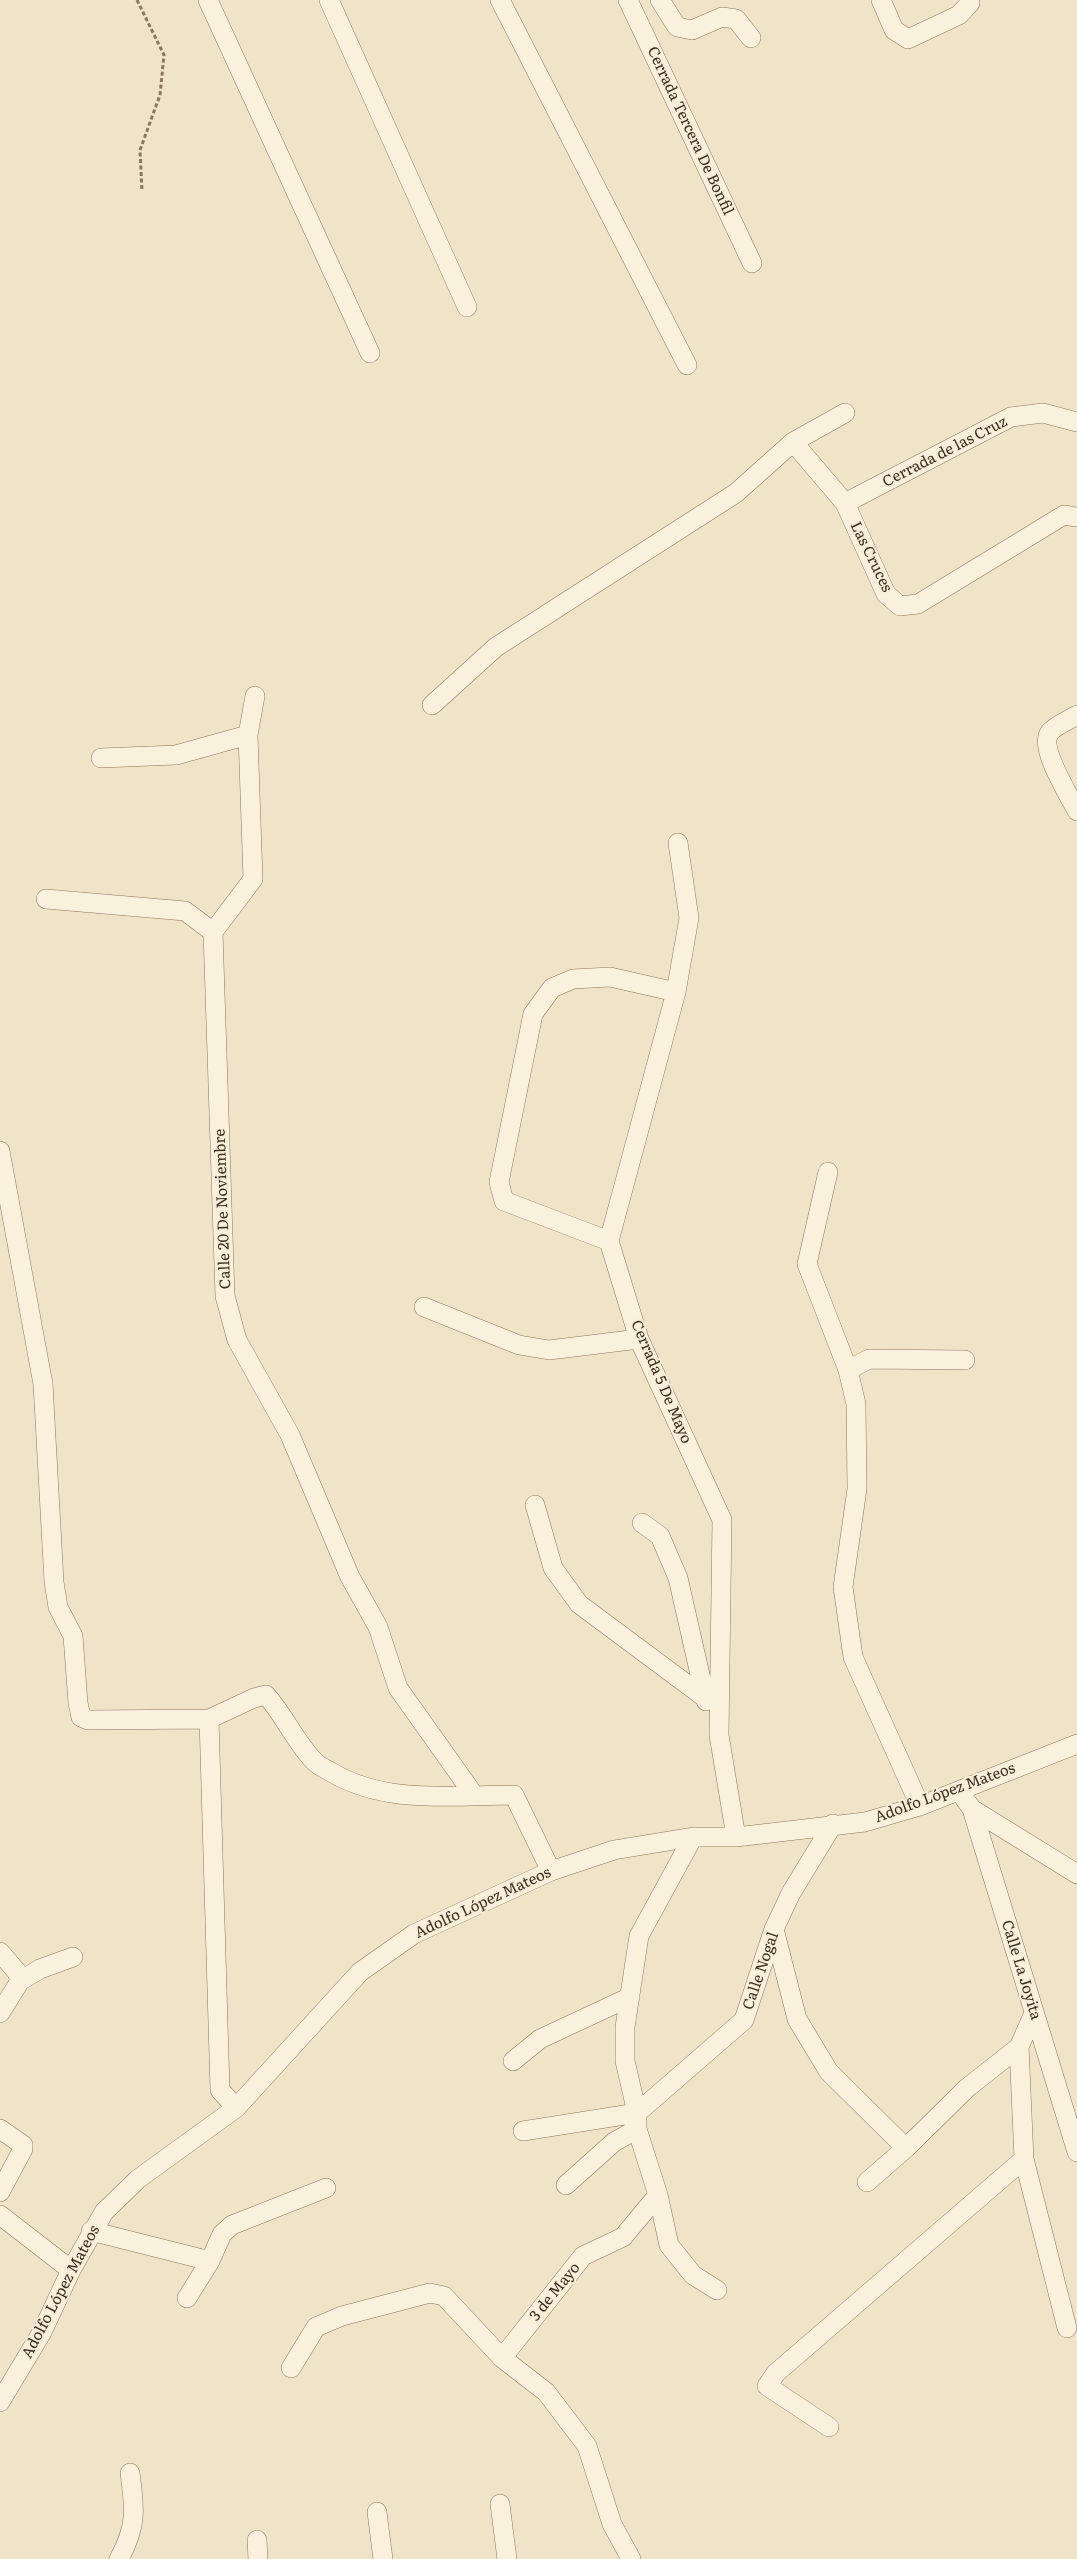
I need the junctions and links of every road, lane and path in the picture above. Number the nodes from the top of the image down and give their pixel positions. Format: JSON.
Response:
{"nodes":[{"id":1,"x":137,"y":0,"type":"edge"},
{"id":2,"x":208,"y":0,"type":"edge"},
{"id":3,"x":329,"y":0,"type":"edge"},
{"id":4,"x":500,"y":0,"type":"edge"},
{"id":5,"x":628,"y":0,"type":"edge"},
{"id":6,"x":660,"y":0,"type":"edge"},
{"id":7,"x":881,"y":0,"type":"edge"},
{"id":8,"x":970,"y":2,"type":"edge"},
{"id":9,"x":751,"y":38,"type":"dead end"},
{"id":10,"x":142,"y":191,"type":"dead end"},
{"id":11,"x":752,"y":263,"type":"dead end"},
{"id":12,"x":467,"y":307,"type":"dead end"},
{"id":13,"x":370,"y":353,"type":"dead end"},
{"id":14,"x":687,"y":365,"type":"dead end"},
{"id":15,"x":845,"y":413,"type":"dead end"},
{"id":16,"x":1077,"y":422,"type":"edge"},
{"id":17,"x":793,"y":442,"type":"junction"},
{"id":18,"x":845,"y":503,"type":"junction"},
{"id":19,"x":1077,"y":517,"type":"edge"},
{"id":20,"x":255,"y":696,"type":"dead end"},
{"id":21,"x":432,"y":705,"type":"dead end"},
{"id":22,"x":1077,"y":715,"type":"edge"},
{"id":23,"x":248,"y":736,"type":"junction"},
{"id":24,"x":101,"y":758,"type":"dead end"},
{"id":25,"x":1077,"y":811,"type":"edge"},
{"id":26,"x":678,"y":843,"type":"dead end"},
{"id":27,"x":46,"y":899,"type":"dead end"},
{"id":28,"x":214,"y":932,"type":"junction"},
{"id":29,"x":676,"y":992,"type":"junction"},
{"id":30,"x":0,"y":1151,"type":"edge"},
{"id":31,"x":828,"y":1172,"type":"dead end"},
{"id":32,"x":609,"y":1241,"type":"junction"},
{"id":33,"x":424,"y":1307,"type":"dead end"},
{"id":34,"x":639,"y":1339,"type":"junction"},
{"id":35,"x":966,"y":1360,"type":"dead end"},
{"id":36,"x":848,"y":1370,"type":"junction"},
{"id":37,"x":535,"y":1505,"type":"dead end"},
{"id":38,"x":642,"y":1524,"type":"dead end"},
{"id":39,"x":704,"y":1697,"type":"junction"},
{"id":40,"x":210,"y":1720,"type":"junction"},
{"id":41,"x":719,"y":1735,"type":"junction"},
{"id":42,"x":1077,"y":1744,"type":"edge"},
{"id":43,"x":959,"y":1792,"type":"junction"},
{"id":44,"x":474,"y":1795,"type":"junction"},
{"id":45,"x":920,"y":1806,"type":"junction"},
{"id":46,"x":972,"y":1809,"type":"junction"},
{"id":47,"x":832,"y":1824,"type":"junction"},
{"id":48,"x":693,"y":1837,"type":"junction"},
{"id":49,"x":736,"y":1837,"type":"junction"},
{"id":50,"x":551,"y":1871,"type":"junction"},
{"id":51,"x":1077,"y":1874,"type":"edge"},
{"id":52,"x":774,"y":1929,"type":"junction"},
{"id":53,"x":0,"y":1952,"type":"edge"},
{"id":54,"x":74,"y":1957,"type":"dead end"},
{"id":55,"x":20,"y":1981,"type":"junction"},
{"id":56,"x":630,"y":1997,"type":"junction"},
{"id":57,"x":0,"y":2013,"type":"edge"},
{"id":58,"x":1034,"y":2013,"type":"junction"},
{"id":59,"x":1019,"y":2047,"type":"junction"},
{"id":60,"x":513,"y":2061,"type":"dead end"},
{"id":61,"x":236,"y":2108,"type":"junction"},
{"id":62,"x":637,"y":2121,"type":"junction"},
{"id":63,"x":0,"y":2129,"type":"edge"},
{"id":64,"x":523,"y":2131,"type":"dead end"},
{"id":65,"x":906,"y":2148,"type":"junction"},
{"id":66,"x":1077,"y":2152,"type":"edge"},
{"id":67,"x":1024,"y":2159,"type":"junction"},
{"id":68,"x":867,"y":2182,"type":"dead end"},
{"id":69,"x":566,"y":2185,"type":"dead end"},
{"id":70,"x":326,"y":2188,"type":"dead end"},
{"id":71,"x":0,"y":2192,"type":"edge"},
{"id":72,"x":658,"y":2195,"type":"junction"},
{"id":73,"x":0,"y":2215,"type":"edge"},
{"id":74,"x":91,"y":2231,"type":"junction"},
{"id":75,"x":210,"y":2261,"type":"junction"},
{"id":76,"x":71,"y":2270,"type":"junction"},
{"id":77,"x":716,"y":2290,"type":"dead end"},
{"id":78,"x":187,"y":2298,"type":"dead end"},
{"id":79,"x":1067,"y":2328,"type":"dead end"},
{"id":80,"x":502,"y":2358,"type":"junction"},
{"id":81,"x":291,"y":2368,"type":"dead end"},
{"id":82,"x":0,"y":2402,"type":"edge"},
{"id":83,"x":829,"y":2427,"type":"dead end"},
{"id":84,"x":130,"y":2474,"type":"dead end"},
{"id":85,"x":500,"y":2504,"type":"dead end"},
{"id":86,"x":377,"y":2512,"type":"dead end"},
{"id":87,"x":119,"y":2559,"type":"edge"},
{"id":88,"x":383,"y":2559,"type":"edge"},
{"id":89,"x":507,"y":2559,"type":"edge"},
{"id":90,"x":631,"y":2559,"type":"edge"}],
"edges":[{"from":1,"to":10,"type":"path"},
{"from":2,"to":13,"type":"street"},
{"from":3,"to":12,"type":"street"},
{"from":4,"to":14,"type":"street"},
{"from":5,"to":11,"type":"street","name":"Cerrada Tercera De Bonfil"},
{"from":6,"to":9,"type":"street"},
{"from":7,"to":8,"type":"street"},
{"from":15,"to":17,"type":"street"},
{"from":16,"to":18,"type":"street","name":"Cerrada de las Cruz"},
{"from":17,"to":18,"type":"street","name":"Las Cruces"},
{"from":17,"to":21,"type":"street"},
{"from":18,"to":19,"type":"street","name":"Las Cruces"},
{"from":20,"to":23,"type":"street"},
{"from":22,"to":25,"type":"street"},
{"from":23,"to":24,"type":"street"},
{"from":23,"to":28,"type":"street"},
{"from":26,"to":29,"type":"street"},
{"from":27,"to":28,"type":"street"},
{"from":28,"to":44,"type":"street","name":"Calle 20 De Noviembre"},
{"from":29,"to":32,"type":"street"},
{"from":29,"to":32,"type":"street"},
{"from":30,"to":40,"type":"street"},
{"from":31,"to":36,"type":"street"},
{"from":32,"to":34,"type":"street","name":"Cerrada 5 De Mayo"},
{"from":33,"to":34,"type":"street"},
{"from":34,"to":41,"type":"street","name":"Cerrada 5 De Mayo"},
{"from":35,"to":36,"type":"street"},
{"from":36,"to":45,"type":"street"},
{"from":37,"to":39,"type":"street"},
{"from":38,"to":39,"type":"street"},
{"from":39,"to":41,"type":"street"},
{"from":40,"to":44,"type":"street"},
{"from":40,"to":61,"type":"street"},
{"from":41,"to":49,"type":"street","name":"Cerrada 5 De Mayo"},
{"from":42,"to":43,"type":"street","name":"Adolfo López Mateos"},
{"from":43,"to":45,"type":"street","name":"Adolfo López Mateos"},
{"from":43,"to":46,"type":"street","name":"Calle La Joyita"},
{"from":44,"to":50,"type":"street"},
{"from":45,"to":47,"type":"street","name":"Adolfo López Mateos"},
{"from":46,"to":51,"type":"street"},
{"from":46,"to":58,"type":"street","name":"Calle La Joyita"},
{"from":47,"to":49,"type":"street","name":"Adolfo López Mateos"},
{"from":47,"to":52,"type":"street","name":"Calle Nogal"},
{"from":48,"to":49,"type":"street","name":"Adolfo López Mateos"},
{"from":48,"to":50,"type":"street","name":"Adolfo López Mateos"},
{"from":48,"to":56,"type":"street"},
{"from":50,"to":61,"type":"street","name":"Adolfo López Mateos"},
{"from":52,"to":62,"type":"street","name":"Calle Nogal"},
{"from":52,"to":65,"type":"street"},
{"from":53,"to":55,"type":"street"},
{"from":54,"to":55,"type":"street"},
{"from":55,"to":57,"type":"street"},
{"from":56,"to":60,"type":"street"},
{"from":56,"to":62,"type":"street"},
{"from":58,"to":59,"type":"street"},
{"from":58,"to":66,"type":"street","name":"Calle La Joyita"},
{"from":59,"to":65,"type":"street"},
{"from":59,"to":67,"type":"street"},
{"from":61,"to":74,"type":"street","name":"Adolfo López Mateos"},
{"from":62,"to":64,"type":"street"},
{"from":62,"to":69,"type":"street","name":"Calle Nogal"},
{"from":62,"to":72,"type":"street"},
{"from":63,"to":71,"type":"street"},
{"from":65,"to":68,"type":"street"},
{"from":67,"to":79,"type":"street"},
{"from":67,"to":83,"type":"street"},
{"from":70,"to":75,"type":"street"},
{"from":72,"to":77,"type":"street"},
{"from":72,"to":80,"type":"street","name":"3 de Mayo"},
{"from":73,"to":76,"type":"street"},
{"from":74,"to":75,"type":"street"},
{"from":74,"to":76,"type":"street","name":"Adolfo López Mateos"},
{"from":75,"to":78,"type":"street"},
{"from":76,"to":82,"type":"street","name":"Adolfo López Mateos"},
{"from":80,"to":81,"type":"street"},
{"from":80,"to":90,"type":"street"},
{"from":84,"to":87,"type":"street"},
{"from":85,"to":89,"type":"street"},
{"from":86,"to":88,"type":"street"}]}
